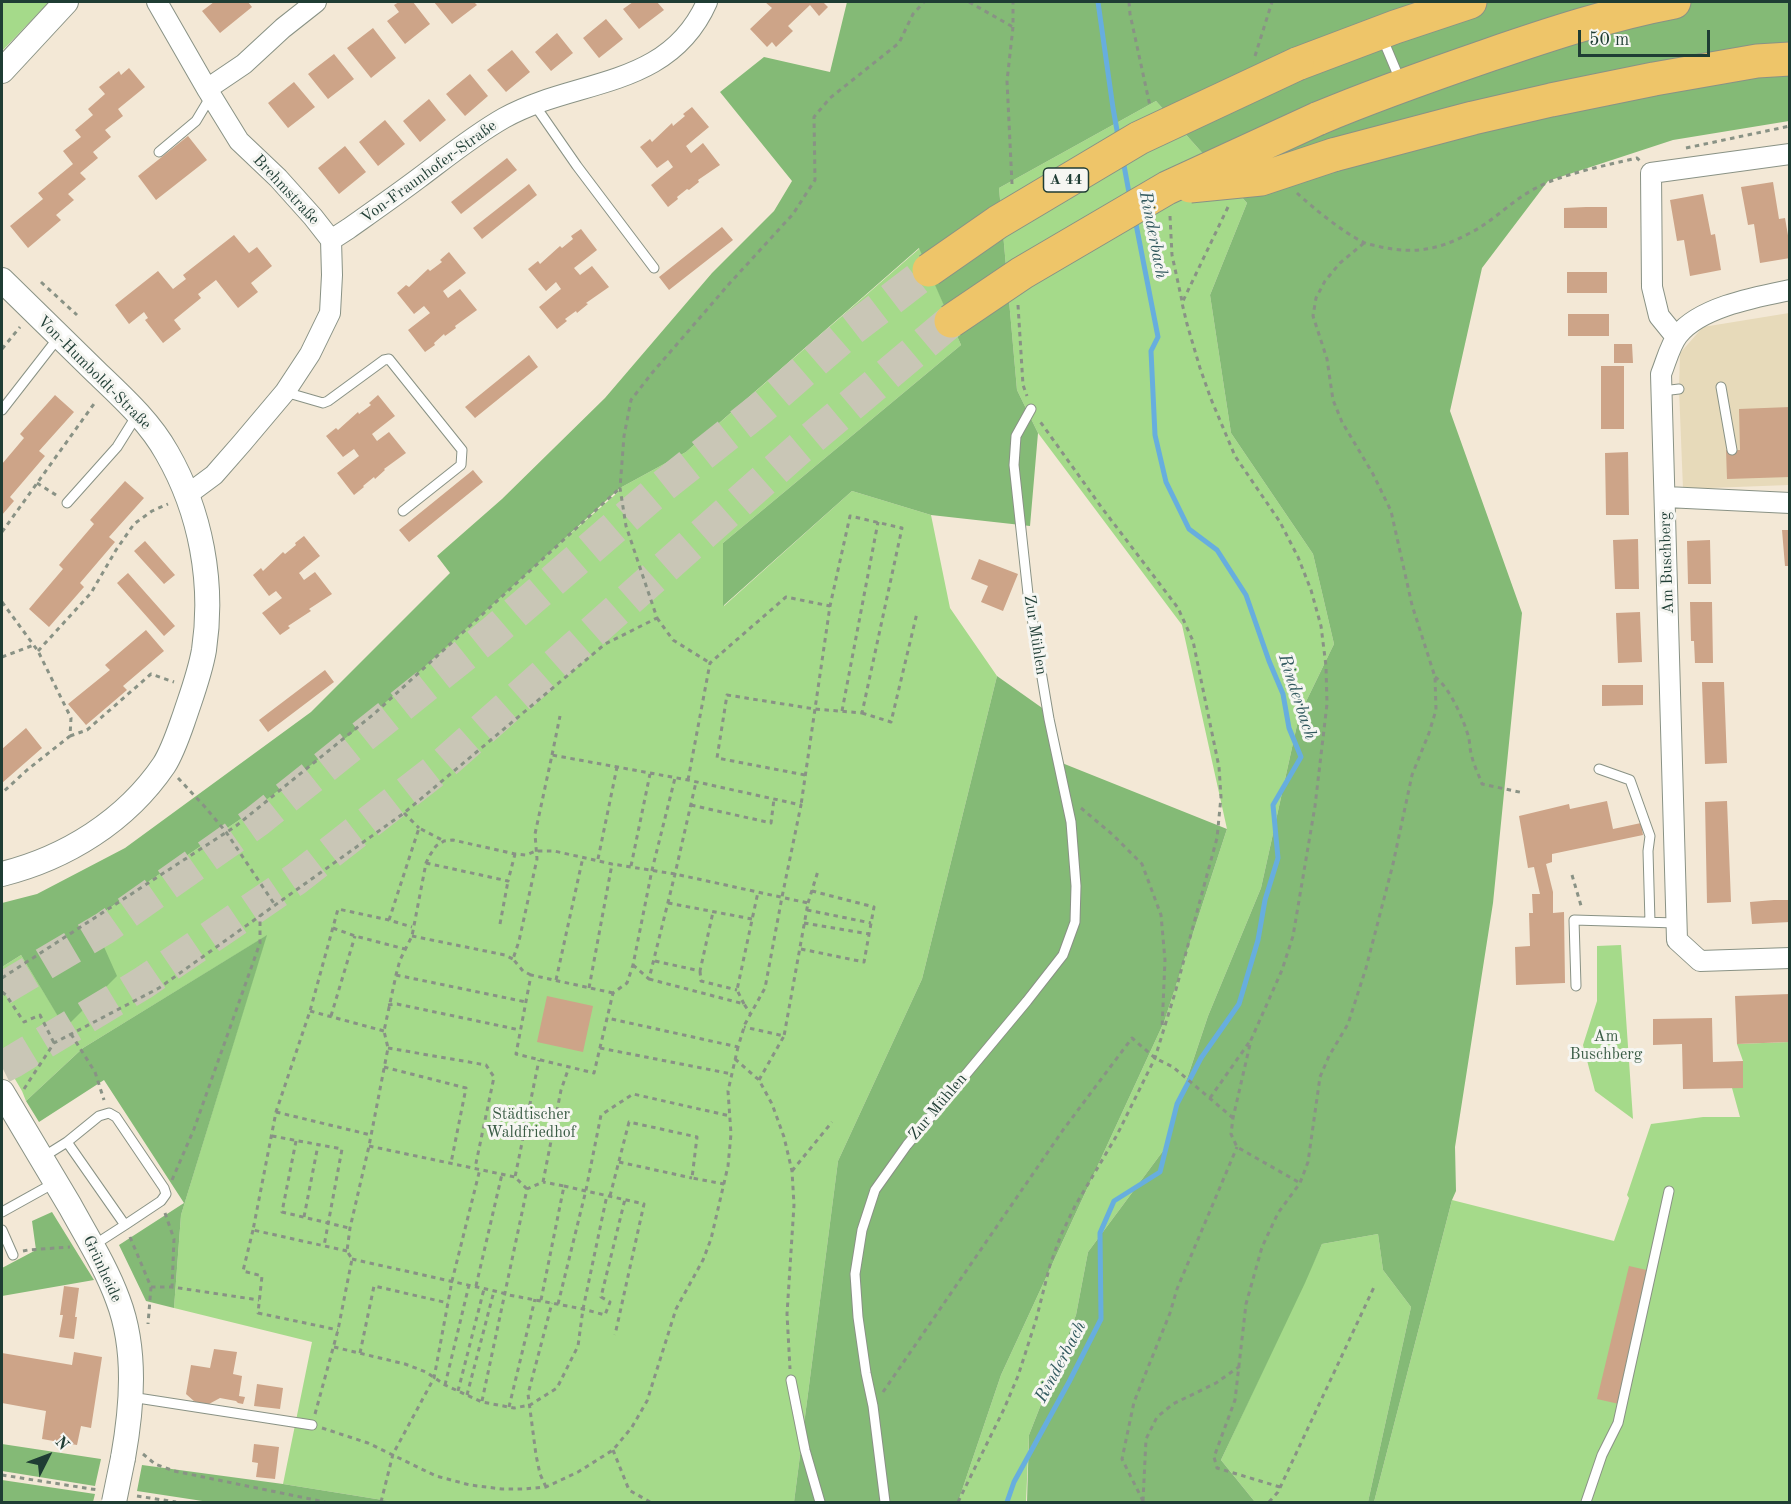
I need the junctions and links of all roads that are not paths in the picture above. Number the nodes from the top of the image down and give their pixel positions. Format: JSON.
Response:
{"nodes":[{"id":1,"x":66,"y":2,"type":"edge"},
{"id":2,"x":157,"y":2,"type":"edge"},
{"id":3,"x":316,"y":2,"type":"edge"},
{"id":4,"x":707,"y":2,"type":"edge"},
{"id":5,"x":1470,"y":2,"type":"edge"},
{"id":6,"x":1674,"y":2,"type":"edge"},
{"id":7,"x":1380,"y":32,"type":"junction"},
{"id":8,"x":1790,"y":59,"type":"edge"},
{"id":9,"x":2,"y":71,"type":"edge"},
{"id":10,"x":1402,"y":85,"type":"junction"},
{"id":11,"x":209,"y":93,"type":"junction"},
{"id":12,"x":534,"y":104,"type":"junction"},
{"id":13,"x":159,"y":153,"type":"dead end"},
{"id":14,"x":1790,"y":154,"type":"edge"},
{"id":15,"x":1167,"y":188,"type":"junction"},
{"id":16,"x":331,"y":240,"type":"junction"},
{"id":17,"x":654,"y":268,"type":"dead end"},
{"id":18,"x":929,"y":270,"type":"tunnel mouth"},
{"id":19,"x":2,"y":280,"type":"edge"},
{"id":20,"x":1790,"y":290,"type":"edge"},
{"id":21,"x":951,"y":321,"type":"tunnel mouth"},
{"id":22,"x":60,"y":336,"type":"junction"},
{"id":23,"x":1676,"y":337,"type":"junction"},
{"id":24,"x":1721,"y":387,"type":"dead end"},
{"id":25,"x":285,"y":392,"type":"junction"},
{"id":26,"x":1031,"y":409,"type":"road end"},
{"id":27,"x":2,"y":410,"type":"edge"},
{"id":28,"x":138,"y":413,"type":"junction"},
{"id":29,"x":1732,"y":450,"type":"dead end"},
{"id":30,"x":1666,"y":497,"type":"junction"},
{"id":31,"x":180,"y":499,"type":"junction"},
{"id":32,"x":1790,"y":503,"type":"edge"},
{"id":33,"x":67,"y":504,"type":"road end"},
{"id":34,"x":403,"y":511,"type":"dead end"},
{"id":35,"x":1599,"y":769,"type":"dead end"},
{"id":36,"x":2,"y":874,"type":"edge"},
{"id":37,"x":1650,"y":922,"type":"junction"},
{"id":38,"x":1676,"y":922,"type":"junction"},
{"id":39,"x":1790,"y":958,"type":"edge"},
{"id":40,"x":1576,"y":986,"type":"dead end"},
{"id":41,"x":12,"y":1092,"type":"edge"},
{"id":42,"x":67,"y":1142,"type":"junction"},
{"id":43,"x":41,"y":1158,"type":"junction"},
{"id":44,"x":56,"y":1182,"type":"junction"},
{"id":45,"x":1669,"y":1191,"type":"dead end"},
{"id":46,"x":2,"y":1212,"type":"edge"},
{"id":47,"x":125,"y":1225,"type":"junction"},
{"id":48,"x":2,"y":1230,"type":"edge"},
{"id":49,"x":85,"y":1246,"type":"junction"},
{"id":50,"x":13,"y":1255,"type":"road end"},
{"id":51,"x":791,"y":1380,"type":"road end"},
{"id":52,"x":131,"y":1397,"type":"junction"},
{"id":53,"x":312,"y":1425,"type":"road end"},
{"id":54,"x":117,"y":1497,"type":"edge"},
{"id":55,"x":820,"y":1503,"type":"edge"},
{"id":56,"x":885,"y":1503,"type":"edge"},
{"id":57,"x":1586,"y":1503,"type":"edge"}],
"edges":[{"from":1,"to":9,"type":"street"},
{"from":2,"to":11,"type":"street","name":"Brehmstraße"},
{"from":3,"to":11,"type":"street"},
{"from":4,"to":12,"type":"street","name":"Von-Fraunhofer-Straße"},
{"from":5,"to":7,"type":"highway","number":"A 44"},
{"from":6,"to":10,"type":"highway"},
{"from":7,"to":10,"type":"lane"},
{"from":7,"to":18,"type":"highway","number":"A 44","bridge":true},
{"from":8,"to":15,"type":"highway","bridge":true},
{"from":10,"to":15,"type":"highway","bridge":true},
{"from":11,"to":13,"type":"lane"},
{"from":11,"to":16,"type":"street","name":"Brehmstraße"},
{"from":12,"to":16,"type":"street","name":"Von-Fraunhofer-Straße"},
{"from":12,"to":17,"type":"lane"},
{"from":14,"to":23,"type":"street"},
{"from":15,"to":21,"type":"highway","bridge":true},
{"from":16,"to":25,"type":"street","name":"Brehmstraße"},
{"from":19,"to":22,"type":"street","name":"Von-Humboldt-Straße"},
{"from":20,"to":23,"type":"street","name":"Am Buschberg"},
{"from":22,"to":27,"type":"lane"},
{"from":22,"to":28,"type":"street","name":"Von-Humboldt-Straße"},
{"from":23,"to":30,"type":"street","name":"Am Buschberg"},
{"from":24,"to":29,"type":"lane"},
{"from":25,"to":31,"type":"street","name":"Brehmstraße"},
{"from":25,"to":34,"type":"lane"},
{"from":26,"to":56,"type":"lane","name":"Zur Mühlen"},
{"from":28,"to":31,"type":"street","name":"Von-Humboldt-Straße"},
{"from":28,"to":33,"type":"lane"},
{"from":30,"to":32,"type":"street","name":"Am Buschberg"},
{"from":30,"to":38,"type":"street","name":"Am Buschberg"},
{"from":31,"to":36,"type":"street","name":"Von-Humboldt-Straße"},
{"from":35,"to":37,"type":"lane"},
{"from":37,"to":38,"type":"lane"},
{"from":37,"to":40,"type":"lane"},
{"from":38,"to":39,"type":"street","name":"Am Buschberg"},
{"from":41,"to":43,"type":"street","name":"Grünheide"},
{"from":42,"to":43,"type":"lane"},
{"from":42,"to":47,"type":"lane"},
{"from":42,"to":47,"type":"lane"},
{"from":43,"to":44,"type":"street","name":"Grünheide"},
{"from":44,"to":46,"type":"lane"},
{"from":44,"to":49,"type":"street","name":"Grünheide"},
{"from":45,"to":57,"type":"lane"},
{"from":47,"to":49,"type":"lane"},
{"from":48,"to":50,"type":"lane"},
{"from":49,"to":52,"type":"street","name":"Grünheide"},
{"from":51,"to":55,"type":"lane"},
{"from":52,"to":53,"type":"lane"},
{"from":52,"to":54,"type":"street","name":"Grünheide","bridge":true}]}
